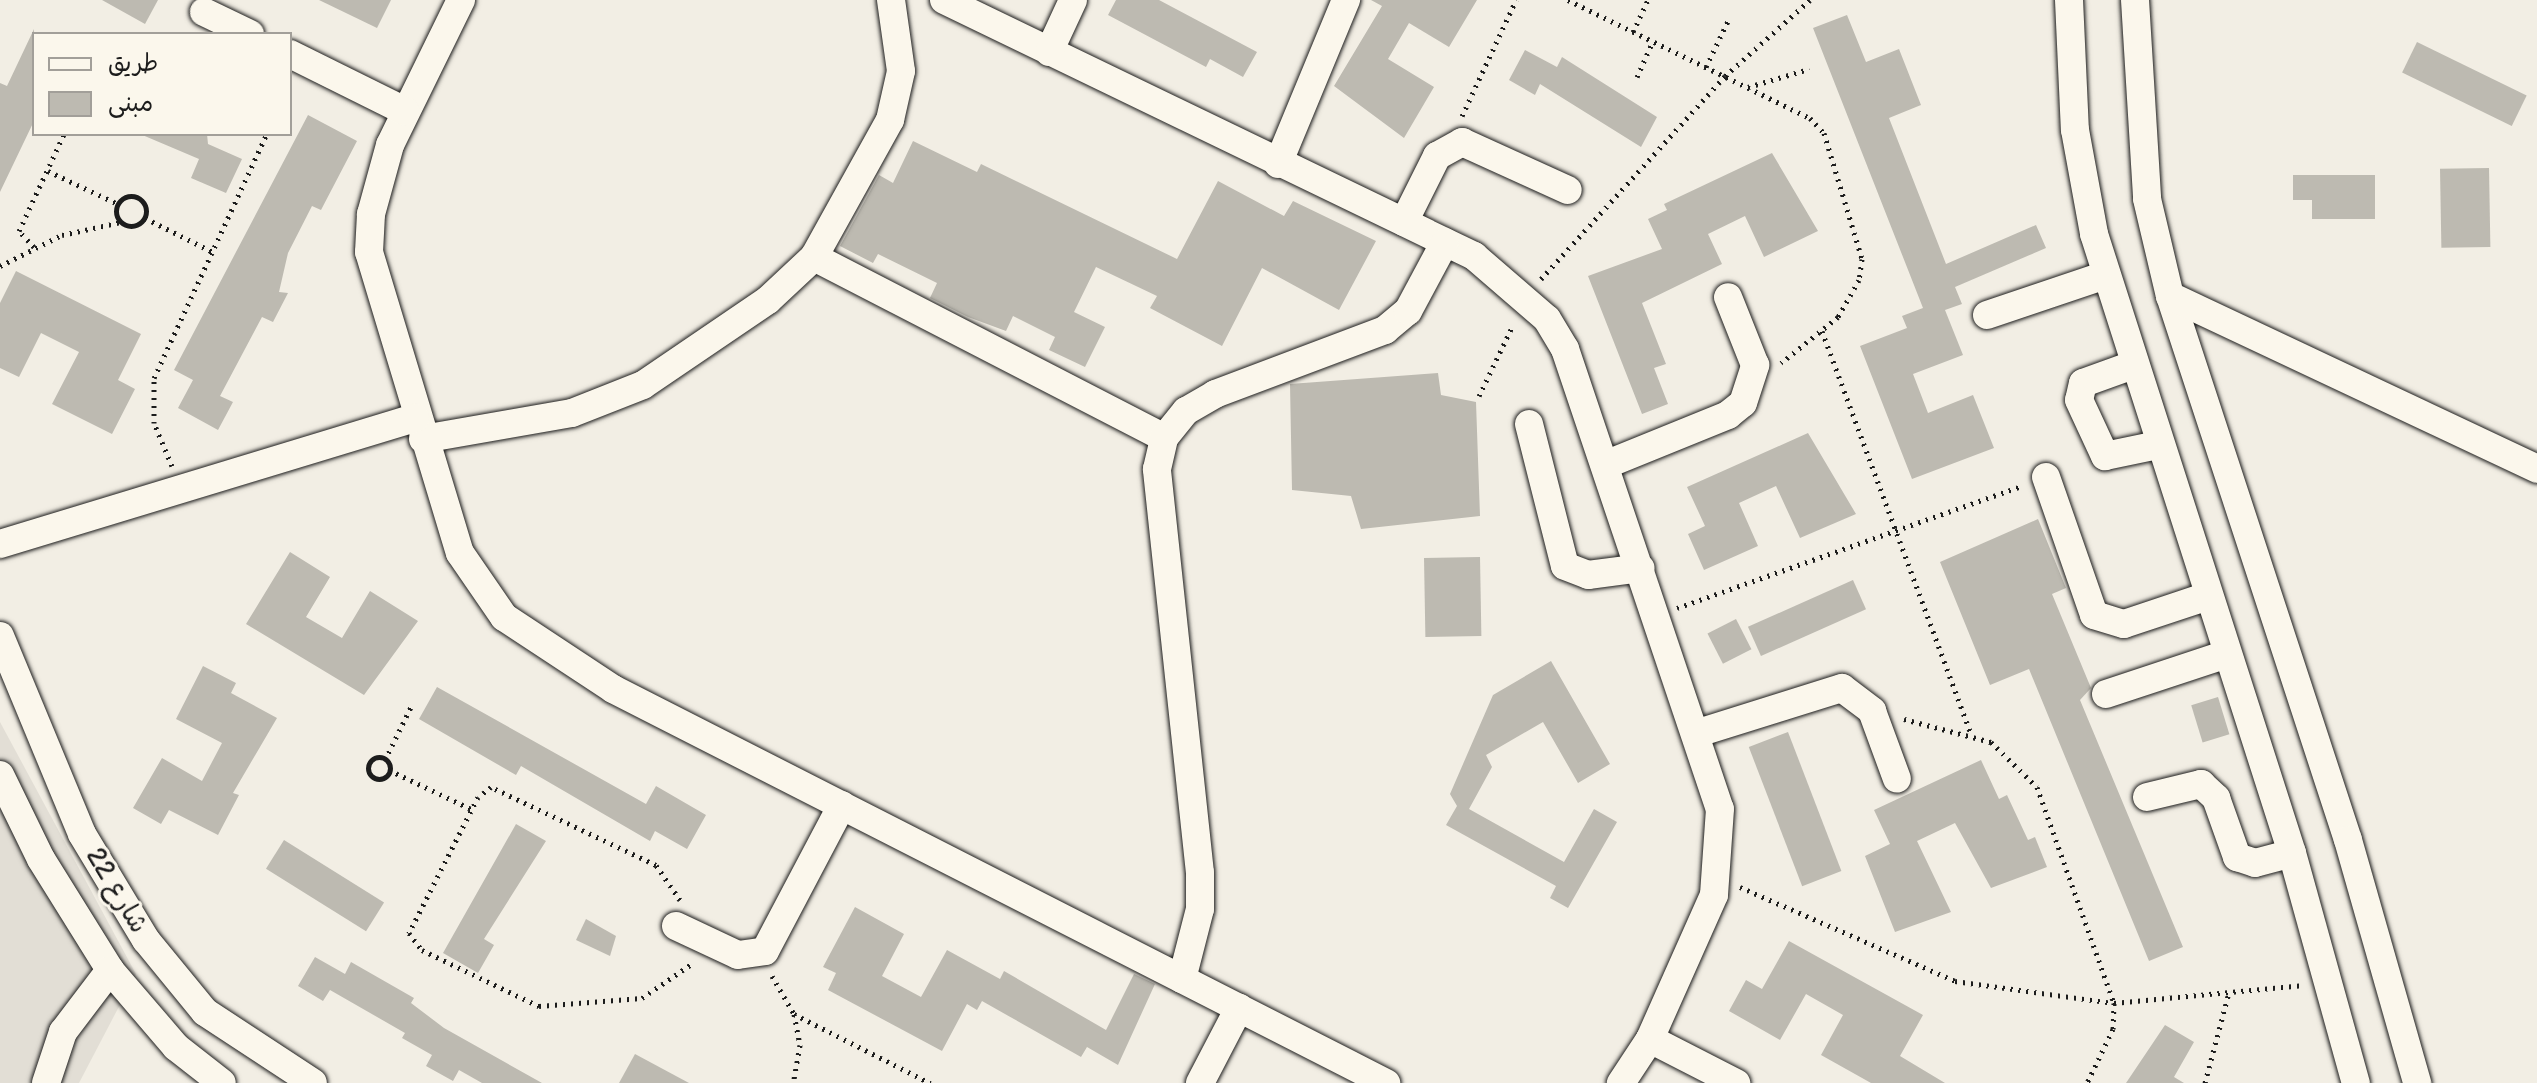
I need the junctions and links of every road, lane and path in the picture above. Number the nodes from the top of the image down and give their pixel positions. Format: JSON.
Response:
{"nodes":[{"id":1,"x":461,"y":0,"type":"edge"},
{"id":2,"x":891,"y":0,"type":"edge"},
{"id":3,"x":944,"y":0,"type":"edge"},
{"id":4,"x":1073,"y":0,"type":"edge"},
{"id":5,"x":1346,"y":0,"type":"edge"},
{"id":6,"x":1516,"y":0,"type":"edge"},
{"id":7,"x":1568,"y":0,"type":"edge"},
{"id":8,"x":1648,"y":0,"type":"edge"},
{"id":9,"x":1810,"y":0,"type":"edge"},
{"id":10,"x":2069,"y":0,"type":"edge"},
{"id":11,"x":2135,"y":0,"type":"edge"},
{"id":12,"x":204,"y":12,"type":"dead end"},
{"id":13,"x":1729,"y":19,"type":"dead end"},
{"id":14,"x":246,"y":32,"type":"edge"},
{"id":15,"x":1633,"y":32,"type":"junction"},
{"id":16,"x":1653,"y":41,"type":"junction"},
{"id":17,"x":1049,"y":52,"type":"junction"},
{"id":18,"x":292,"y":55,"type":"edge"},
{"id":19,"x":1706,"y":67,"type":"junction"},
{"id":20,"x":1809,"y":69,"type":"dead end"},
{"id":21,"x":1725,"y":76,"type":"junction"},
{"id":22,"x":1637,"y":77,"type":"dead end"},
{"id":23,"x":1747,"y":87,"type":"junction"},
{"id":24,"x":405,"y":111,"type":"junction"},
{"id":25,"x":63,"y":136,"type":"edge"},
{"id":26,"x":266,"y":136,"type":"edge"},
{"id":27,"x":1448,"y":146,"type":"junction"},
{"id":28,"x":1278,"y":164,"type":"junction"},
{"id":29,"x":48,"y":171,"type":"junction"},
{"id":30,"x":1568,"y":190,"type":"dead end"},
{"id":31,"x":118,"y":204,"type":"junction"},
{"id":32,"x":145,"y":218,"type":"junction"},
{"id":33,"x":121,"y":222,"type":"junction"},
{"id":34,"x":1404,"y":222,"type":"junction"},
{"id":35,"x":1445,"y":242,"type":"junction"},
{"id":36,"x":34,"y":247,"type":"junction"},
{"id":37,"x":213,"y":252,"type":"junction"},
{"id":38,"x":814,"y":257,"type":"junction"},
{"id":39,"x":0,"y":266,"type":"edge"},
{"id":40,"x":2106,"y":275,"type":"junction"},
{"id":41,"x":1527,"y":294,"type":"junction"},
{"id":42,"x":2170,"y":296,"type":"junction"},
{"id":43,"x":1728,"y":297,"type":"dead end"},
{"id":44,"x":1987,"y":315,"type":"dead end"},
{"id":45,"x":1822,"y":331,"type":"junction"},
{"id":46,"x":2133,"y":365,"type":"junction"},
{"id":47,"x":1753,"y":385,"type":"junction"},
{"id":48,"x":1479,"y":396,"type":"dead end"},
{"id":49,"x":1529,"y":424,"type":"dead end"},
{"id":50,"x":419,"y":428,"type":"junction"},
{"id":51,"x":1164,"y":438,"type":"junction"},
{"id":52,"x":2158,"y":445,"type":"junction"},
{"id":53,"x":1605,"y":465,"type":"junction"},
{"id":54,"x":2537,"y":469,"type":"edge"},
{"id":55,"x":2046,"y":477,"type":"joint"},
{"id":56,"x":182,"y":489,"type":"junction"},
{"id":57,"x":1899,"y":529,"type":"junction"},
{"id":58,"x":0,"y":544,"type":"edge"},
{"id":59,"x":1641,"y":568,"type":"junction"},
{"id":60,"x":2208,"y":596,"type":"junction"},
{"id":61,"x":1658,"y":615,"type":"junction"},
{"id":62,"x":0,"y":636,"type":"edge"},
{"id":63,"x":2227,"y":654,"type":"junction"},
{"id":64,"x":2106,"y":694,"type":"dead end"},
{"id":65,"x":412,"y":705,"type":"dead end"},
{"id":66,"x":1872,"y":711,"type":"junction"},
{"id":67,"x":1698,"y":733,"type":"junction"},
{"id":68,"x":1971,"y":734,"type":"junction"},
{"id":69,"x":385,"y":760,"type":"junction"},
{"id":70,"x":389,"y":770,"type":"junction"},
{"id":71,"x":0,"y":775,"type":"edge"},
{"id":72,"x":1897,"y":779,"type":"dead end"},
{"id":73,"x":2147,"y":797,"type":"dead end"},
{"id":74,"x":842,"y":805,"type":"junction"},
{"id":75,"x":471,"y":809,"type":"junction"},
{"id":76,"x":2292,"y":853,"type":"junction"},
{"id":77,"x":1717,"y":876,"type":"junction"},
{"id":78,"x":676,"y":926,"type":"joint"},
{"id":79,"x":715,"y":945,"type":"junction"},
{"id":80,"x":752,"y":957,"type":"junction"},
{"id":81,"x":110,"y":970,"type":"junction"},
{"id":82,"x":1182,"y":979,"type":"junction"},
{"id":83,"x":2329,"y":983,"type":"junction"},
{"id":84,"x":2229,"y":992,"type":"junction"},
{"id":85,"x":2114,"y":1003,"type":"junction"},
{"id":86,"x":1239,"y":1008,"type":"junction"},
{"id":87,"x":794,"y":1014,"type":"junction"},
{"id":88,"x":1650,"y":1039,"type":"junction"},
{"id":89,"x":46,"y":1083,"type":"edge"},
{"id":90,"x":222,"y":1083,"type":"edge"},
{"id":91,"x":313,"y":1083,"type":"edge"},
{"id":92,"x":793,"y":1083,"type":"edge"},
{"id":93,"x":930,"y":1083,"type":"edge"},
{"id":94,"x":1200,"y":1083,"type":"edge"},
{"id":95,"x":1386,"y":1083,"type":"edge"},
{"id":96,"x":1621,"y":1083,"type":"edge"},
{"id":97,"x":1736,"y":1083,"type":"edge"},
{"id":98,"x":2087,"y":1083,"type":"edge"},
{"id":99,"x":2205,"y":1083,"type":"edge"},
{"id":100,"x":2356,"y":1083,"type":"edge"},
{"id":101,"x":2417,"y":1083,"type":"edge"}],
"edges":[{"from":1,"to":24,"type":"street"},
{"from":2,"to":38,"type":"street"},
{"from":3,"to":17,"type":"street"},
{"from":4,"to":17,"type":"street"},
{"from":5,"to":28,"type":"street"},
{"from":6,"to":27,"type":"path"},
{"from":7,"to":15,"type":"path"},
{"from":8,"to":15,"type":"path"},
{"from":9,"to":21,"type":"path"},
{"from":10,"to":40,"type":"street"},
{"from":11,"to":42,"type":"street"},
{"from":12,"to":14,"type":"street"},
{"from":13,"to":19,"type":"path"},
{"from":15,"to":16,"type":"path"},
{"from":16,"to":19,"type":"path"},
{"from":16,"to":22,"type":"path"},
{"from":17,"to":28,"type":"street"},
{"from":18,"to":24,"type":"street"},
{"from":19,"to":21,"type":"path"},
{"from":20,"to":23,"type":"path"},
{"from":21,"to":23,"type":"path"},
{"from":21,"to":41,"type":"path"},
{"from":23,"to":45,"type":"path"},
{"from":24,"to":50,"type":"street"},
{"from":25,"to":29,"type":"path"},
{"from":26,"to":37,"type":"path"},
{"from":27,"to":30,"type":"street"},
{"from":27,"to":34,"type":"street"},
{"from":28,"to":34,"type":"street"},
{"from":29,"to":31,"type":"path"},
{"from":29,"to":36,"type":"path"},
{"from":31,"to":32,"type":"path"},
{"from":31,"to":33,"type":"path"},
{"from":32,"to":33,"type":"path"},
{"from":32,"to":37,"type":"path"},
{"from":33,"to":36,"type":"path"},
{"from":34,"to":35,"type":"street"},
{"from":35,"to":41,"type":"street"},
{"from":35,"to":51,"type":"street"},
{"from":36,"to":39,"type":"path"},
{"from":37,"to":56,"type":"path"},
{"from":38,"to":50,"type":"street"},
{"from":38,"to":51,"type":"street"},
{"from":40,"to":44,"type":"street"},
{"from":40,"to":46,"type":"street"},
{"from":41,"to":48,"type":"path"},
{"from":41,"to":53,"type":"street"},
{"from":42,"to":54,"type":"street"},
{"from":42,"to":101,"type":"street"},
{"from":43,"to":47,"type":"street"},
{"from":45,"to":47,"type":"path"},
{"from":45,"to":57,"type":"path"},
{"from":46,"to":52,"type":"street"},
{"from":46,"to":52,"type":"street"},
{"from":47,"to":53,"type":"street"},
{"from":49,"to":59,"type":"street"},
{"from":50,"to":56,"type":"street"},
{"from":50,"to":74,"type":"street"},
{"from":51,"to":82,"type":"street"},
{"from":52,"to":60,"type":"street"},
{"from":53,"to":59,"type":"street"},
{"from":55,"to":57,"type":"path"},
{"from":55,"to":60,"type":"street"},
{"from":56,"to":58,"type":"street"},
{"from":57,"to":61,"type":"path"},
{"from":57,"to":68,"type":"path"},
{"from":59,"to":61,"type":"street"},
{"from":60,"to":63,"type":"street"},
{"from":61,"to":67,"type":"street"},
{"from":62,"to":91,"type":"street","name":"شارع 22"},
{"from":63,"to":64,"type":"street"},
{"from":63,"to":76,"type":"street"},
{"from":65,"to":69,"type":"path"},
{"from":66,"to":67,"type":"street"},
{"from":66,"to":68,"type":"path"},
{"from":66,"to":72,"type":"street"},
{"from":67,"to":77,"type":"street"},
{"from":68,"to":85,"type":"path"},
{"from":69,"to":70,"type":"path"},
{"from":69,"to":70,"type":"path"},
{"from":70,"to":75,"type":"path"},
{"from":71,"to":81,"type":"street","name":"شارع 22"},
{"from":73,"to":76,"type":"street"},
{"from":74,"to":80,"type":"street"},
{"from":74,"to":82,"type":"street"},
{"from":75,"to":78,"type":"path"},
{"from":75,"to":79,"type":"path"},
{"from":76,"to":83,"type":"street"},
{"from":77,"to":85,"type":"path"},
{"from":77,"to":88,"type":"street"},
{"from":78,"to":79,"type":"street"},
{"from":79,"to":80,"type":"street"},
{"from":80,"to":87,"type":"path"},
{"from":81,"to":89,"type":"street"},
{"from":81,"to":90,"type":"street","name":"شارع 22"},
{"from":82,"to":86,"type":"street"},
{"from":83,"to":84,"type":"path"},
{"from":83,"to":100,"type":"street"},
{"from":84,"to":85,"type":"path"},
{"from":84,"to":99,"type":"path"},
{"from":85,"to":98,"type":"path"},
{"from":86,"to":94,"type":"street"},
{"from":86,"to":95,"type":"street"},
{"from":87,"to":92,"type":"path"},
{"from":87,"to":93,"type":"path"},
{"from":88,"to":96,"type":"street"},
{"from":88,"to":97,"type":"street"}]}
